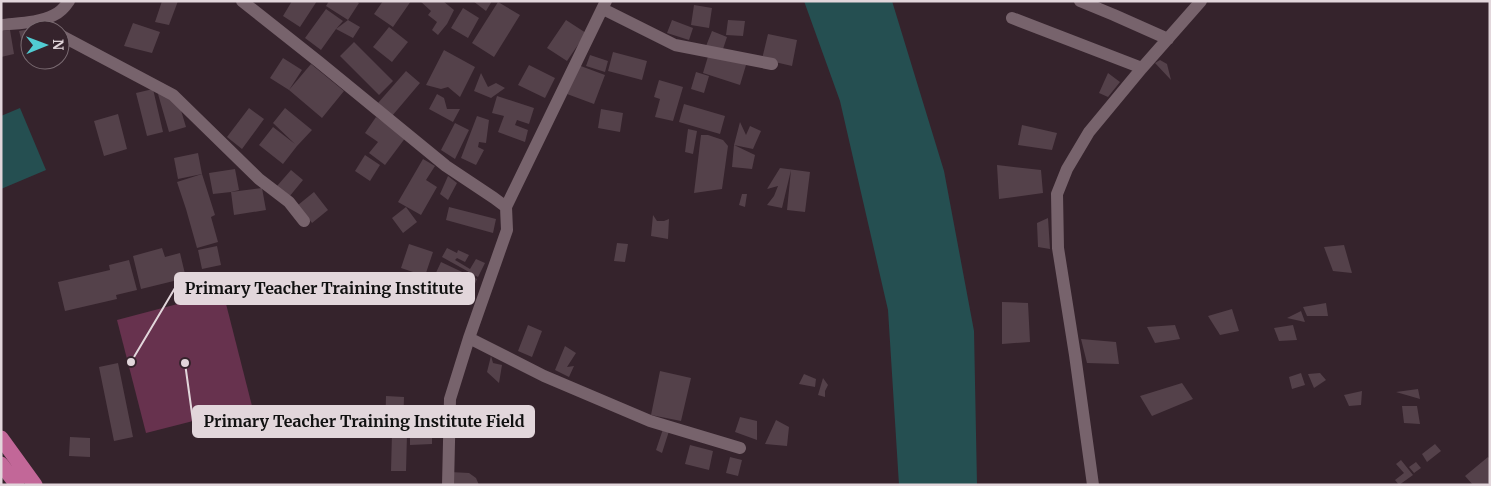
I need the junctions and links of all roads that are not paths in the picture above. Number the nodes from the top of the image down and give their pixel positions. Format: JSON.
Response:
{"nodes":[{"id":1,"x":69,"y":1,"type":"edge"},
{"id":2,"x":242,"y":1,"type":"edge"},
{"id":3,"x":1080,"y":1,"type":"edge"},
{"id":4,"x":1201,"y":1,"type":"edge"},
{"id":5,"x":604,"y":5,"type":"edge"},
{"id":6,"x":1012,"y":18,"type":"dead end"},
{"id":7,"x":42,"y":20,"type":"edge"},
{"id":8,"x":20,"y":23,"type":"edge"},
{"id":9,"x":1,"y":25,"type":"edge"},
{"id":10,"x":70,"y":39,"type":"edge"},
{"id":11,"x":1168,"y":39,"type":"junction"},
{"id":12,"x":772,"y":64,"type":"dead end"},
{"id":13,"x":1142,"y":68,"type":"junction"},
{"id":14,"x":506,"y":207,"type":"junction"},
{"id":15,"x":304,"y":221,"type":"dead end"},
{"id":16,"x":469,"y":338,"type":"junction"},
{"id":17,"x":1,"y":438,"type":"edge"},
{"id":18,"x":740,"y":448,"type":"dead end"},
{"id":19,"x":1,"y":464,"type":"edge"},
{"id":20,"x":30,"y":483,"type":"edge"},
{"id":21,"x":17,"y":485,"type":"edge"},
{"id":22,"x":448,"y":485,"type":"edge"},
{"id":23,"x":1093,"y":485,"type":"edge"}],
"edges":[{"from":1,"to":7,"type":"street"},
{"from":2,"to":14,"type":"street"},
{"from":3,"to":11,"type":"street"},
{"from":4,"to":11,"type":"street"},
{"from":5,"to":12,"type":"street"},
{"from":5,"to":14,"type":"street"},
{"from":6,"to":13,"type":"street"},
{"from":8,"to":9,"type":"street"},
{"from":10,"to":15,"type":"street"},
{"from":11,"to":13,"type":"street"},
{"from":13,"to":23,"type":"street"},
{"from":14,"to":16,"type":"street"},
{"from":16,"to":18,"type":"street"},
{"from":16,"to":22,"type":"street"},
{"from":17,"to":20,"type":"highway"},
{"from":19,"to":21,"type":"highway"}]}
